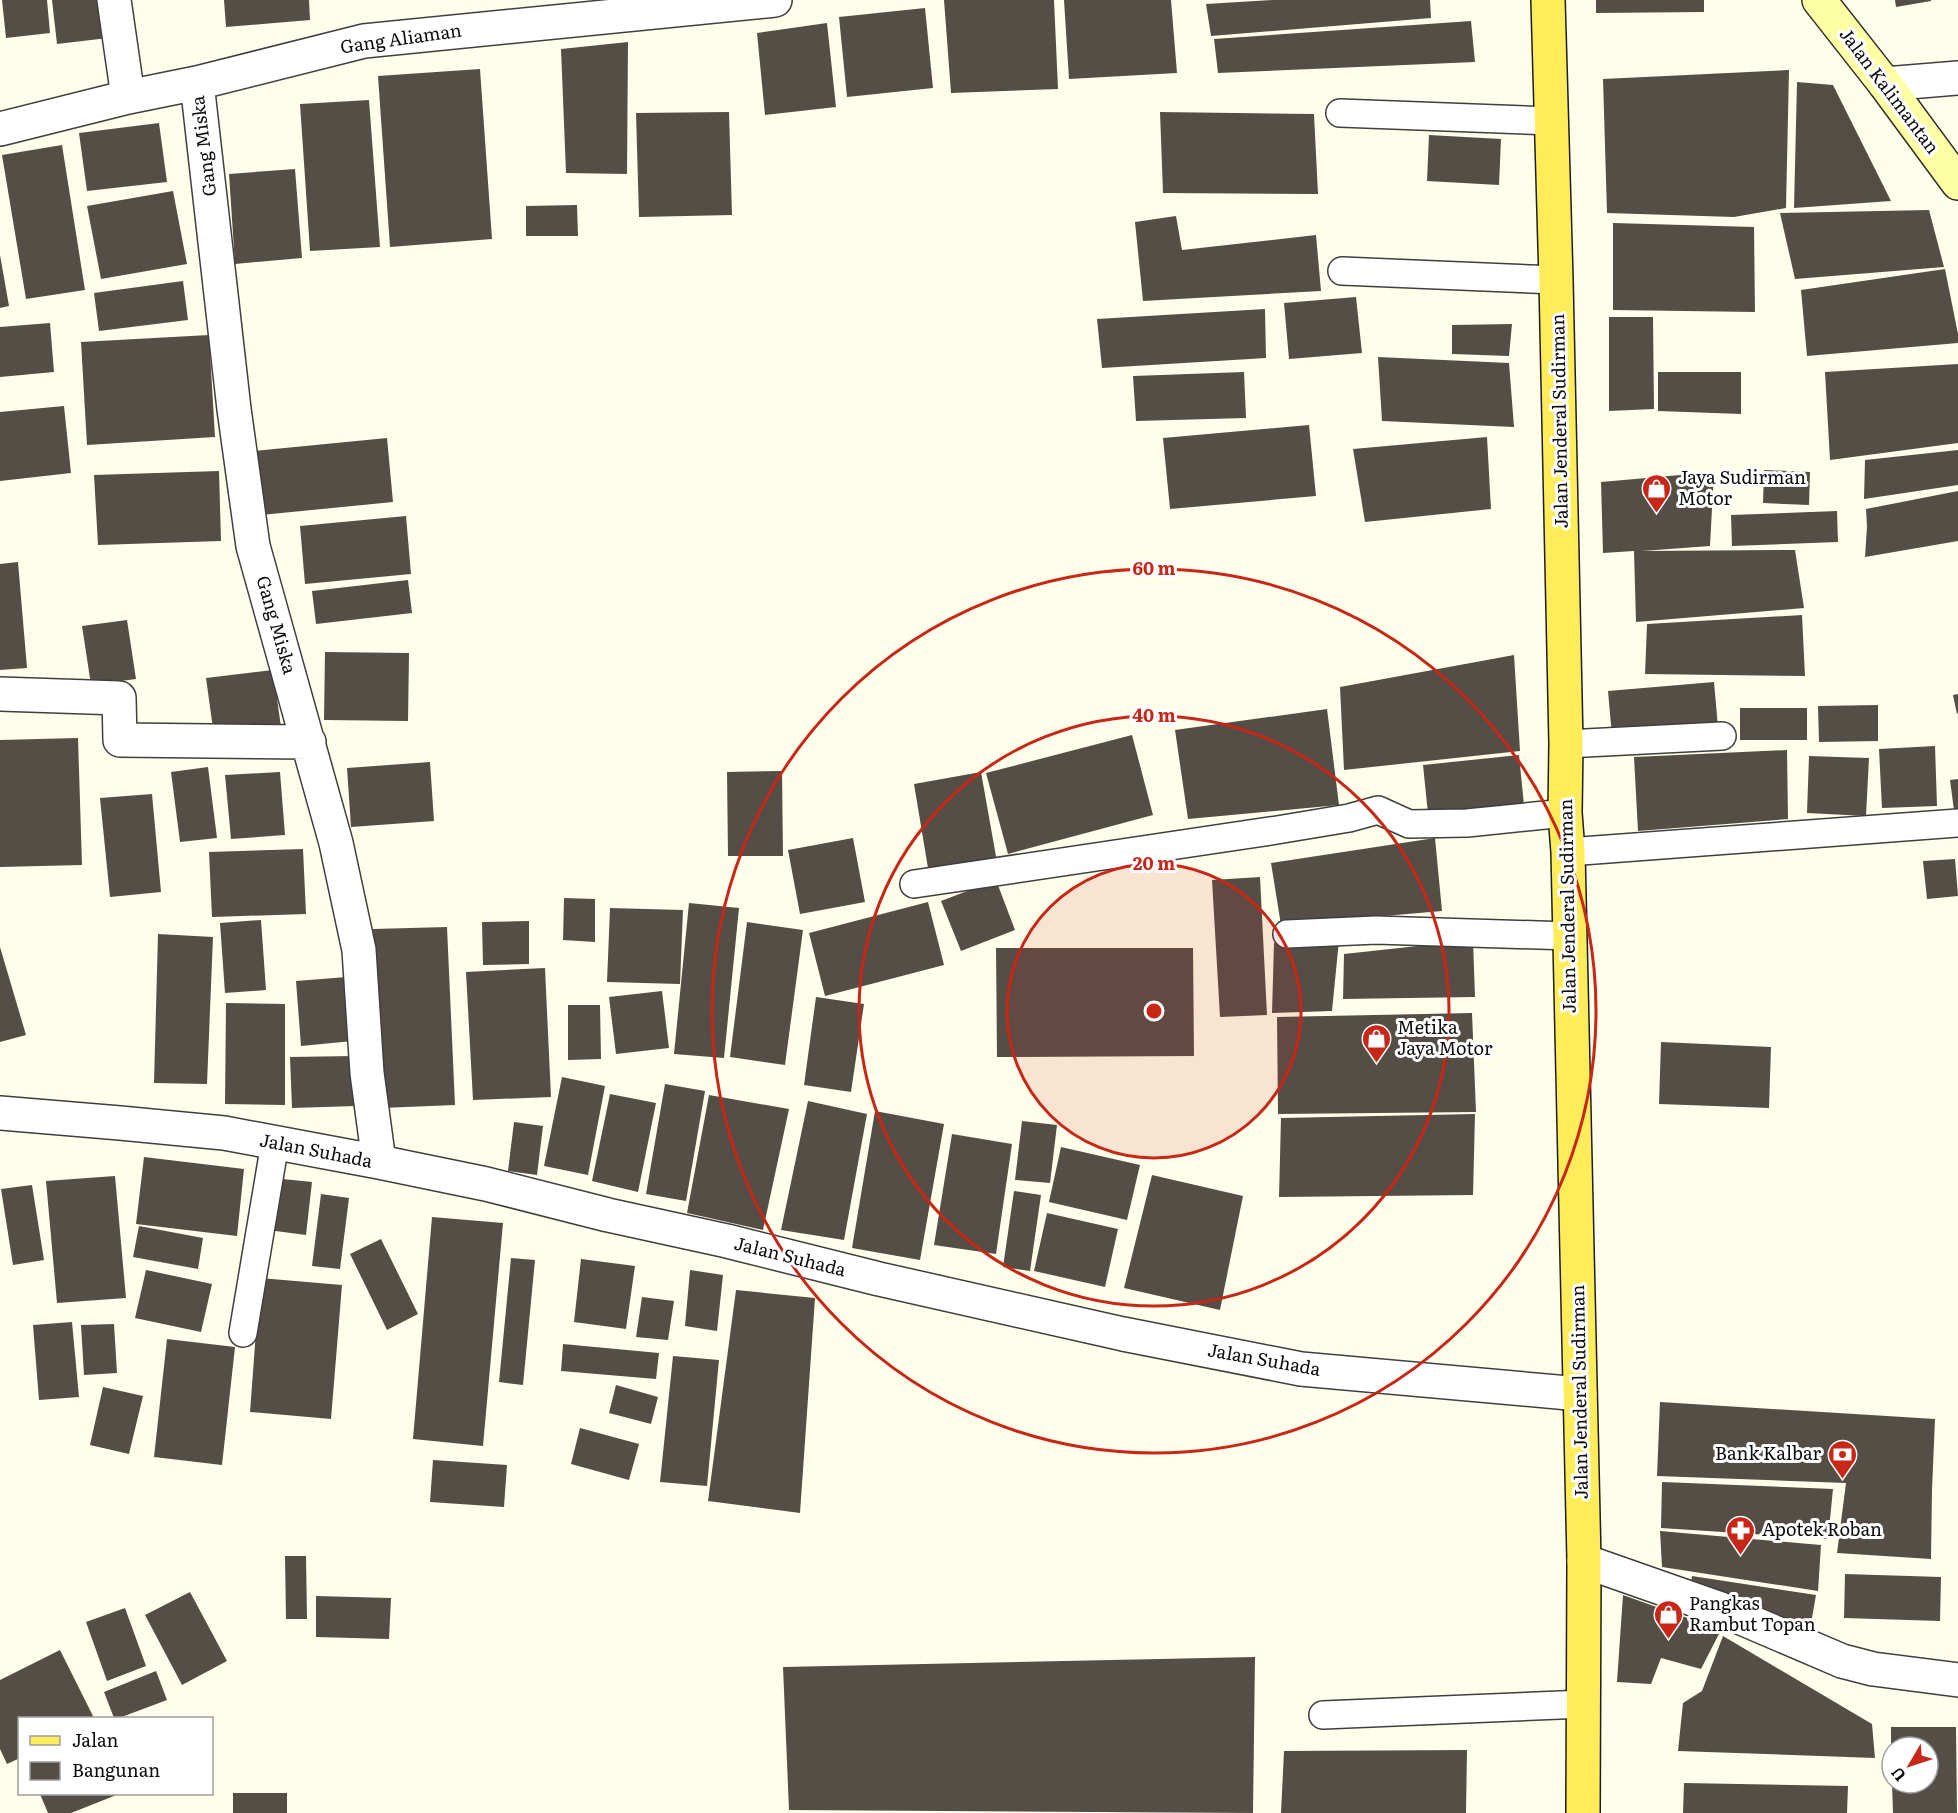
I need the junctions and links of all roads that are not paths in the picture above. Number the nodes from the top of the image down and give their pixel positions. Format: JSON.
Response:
{"nodes":[{"id":1,"x":114,"y":0,"type":"edge"},
{"id":2,"x":774,"y":0,"type":"edge"},
{"id":3,"x":1548,"y":0,"type":"edge"},
{"id":4,"x":1819,"y":0,"type":"edge"},
{"id":5,"x":1958,"y":78,"type":"edge"},
{"id":6,"x":197,"y":83,"type":"junction"},
{"id":7,"x":1885,"y":84,"type":"junction"},
{"id":8,"x":128,"y":97,"type":"junction"},
{"id":9,"x":1340,"y":113,"type":"dead end"},
{"id":10,"x":1552,"y":122,"type":"junction"},
{"id":11,"x":0,"y":129,"type":"edge"},
{"id":12,"x":1958,"y":183,"type":"edge"},
{"id":13,"x":1342,"y":271,"type":"dead end"},
{"id":14,"x":1557,"y":280,"type":"junction"},
{"id":15,"x":0,"y":694,"type":"edge"},
{"id":16,"x":1722,"y":736,"type":"dead end"},
{"id":17,"x":309,"y":742,"type":"junction"},
{"id":18,"x":1566,"y":744,"type":"junction"},
{"id":19,"x":1565,"y":813,"type":"junction"},
{"id":20,"x":1958,"y":824,"type":"edge"},
{"id":21,"x":1568,"y":852,"type":"junction"},
{"id":22,"x":914,"y":884,"type":"dead end"},
{"id":23,"x":1287,"y":934,"type":"dead end"},
{"id":24,"x":1569,"y":936,"type":"junction"},
{"id":25,"x":0,"y":1113,"type":"edge"},
{"id":26,"x":275,"y":1143,"type":"junction"},
{"id":27,"x":378,"y":1162,"type":"junction"},
{"id":28,"x":243,"y":1333,"type":"dead end"},
{"id":29,"x":1580,"y":1394,"type":"junction"},
{"id":30,"x":1584,"y":1561,"type":"junction"},
{"id":31,"x":1958,"y":1680,"type":"edge"},
{"id":32,"x":1584,"y":1704,"type":"junction"},
{"id":33,"x":1323,"y":1715,"type":"dead end"},
{"id":34,"x":1584,"y":1813,"type":"edge"}],
"edges":[{"from":1,"to":8,"type":"street"},
{"from":2,"to":6,"type":"street","name":"Gang Aliaman"},
{"from":3,"to":10,"type":"main road","name":"Jalan Jenderal Sudirman"},
{"from":4,"to":7,"type":"main road","name":"Jalan Kalimantan"},
{"from":5,"to":7,"type":"street"},
{"from":6,"to":8,"type":"street","name":"Gang Aliaman"},
{"from":6,"to":17,"type":"street","name":"Gang Miska"},
{"from":7,"to":12,"type":"main road","name":"Jalan Kalimantan"},
{"from":8,"to":11,"type":"street","name":"Gang Aliaman"},
{"from":9,"to":10,"type":"lane"},
{"from":10,"to":14,"type":"main road","name":"Jalan Jenderal Sudirman"},
{"from":13,"to":14,"type":"lane"},
{"from":14,"to":18,"type":"main road","name":"Jalan Jenderal Sudirman"},
{"from":15,"to":17,"type":"street"},
{"from":16,"to":18,"type":"lane"},
{"from":17,"to":27,"type":"street","name":"Gang Miska"},
{"from":18,"to":19,"type":"main road","name":"Jalan Jenderal Sudirman"},
{"from":19,"to":21,"type":"main road","name":"Jalan Jenderal Sudirman"},
{"from":19,"to":22,"type":"lane"},
{"from":20,"to":21,"type":"lane"},
{"from":21,"to":24,"type":"main road","name":"Jalan Jenderal Sudirman"},
{"from":23,"to":24,"type":"lane"},
{"from":24,"to":29,"type":"main road","name":"Jalan Jenderal Sudirman"},
{"from":25,"to":26,"type":"street","name":"Jalan Suhada"},
{"from":26,"to":27,"type":"street","name":"Jalan Suhada"},
{"from":26,"to":28,"type":"lane"},
{"from":27,"to":29,"type":"street","name":"Jalan Suhada"},
{"from":29,"to":30,"type":"main road","name":"Jalan Jenderal Sudirman"},
{"from":30,"to":31,"type":"street"},
{"from":30,"to":32,"type":"main road","name":"Jalan Jenderal Sudirman"},
{"from":32,"to":33,"type":"lane"},
{"from":32,"to":34,"type":"main road","name":"Jalan Jenderal Sudirman"}]}
